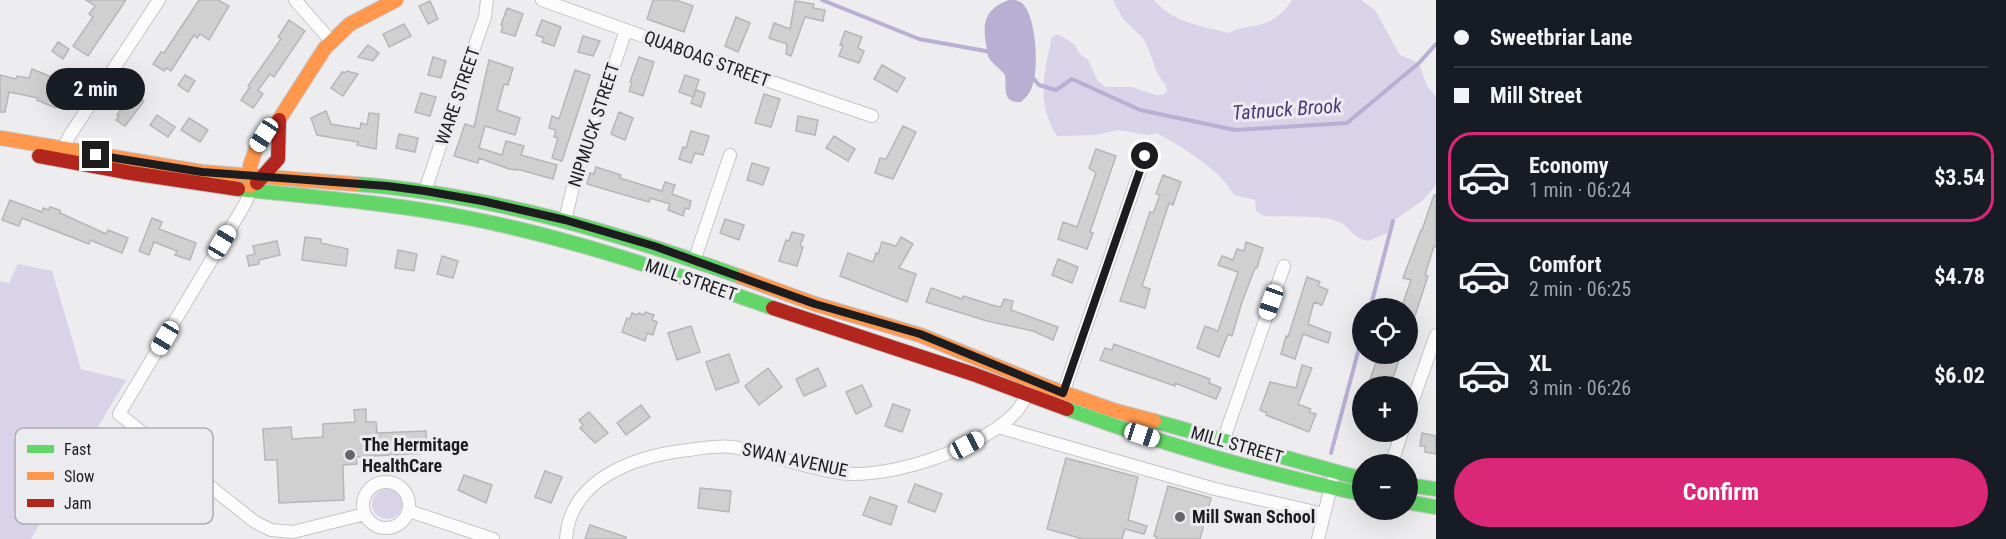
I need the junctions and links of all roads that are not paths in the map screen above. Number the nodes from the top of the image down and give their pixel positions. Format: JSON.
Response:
{"nodes":[{"id":1,"x":159,"y":0,"type":"edge"},
{"id":2,"x":295,"y":0,"type":"edge"},
{"id":3,"x":396,"y":0,"type":"edge"},
{"id":4,"x":487,"y":0,"type":"edge"},
{"id":5,"x":542,"y":0,"type":"edge"},
{"id":6,"x":626,"y":30,"type":"junction"},
{"id":7,"x":331,"y":41,"type":"junction"},
{"id":8,"x":872,"y":116,"type":"dead end"},
{"id":9,"x":279,"y":120,"type":"junction"},
{"id":10,"x":0,"y":138,"type":"edge"},
{"id":11,"x":0,"y":149,"type":"edge"},
{"id":12,"x":63,"y":149,"type":"junction"},
{"id":13,"x":730,"y":155,"type":"dead end"},
{"id":14,"x":1145,"y":156,"type":"dead end"},
{"id":15,"x":254,"y":181,"type":"junction"},
{"id":16,"x":425,"y":191,"type":"junction"},
{"id":17,"x":565,"y":220,"type":"junction"},
{"id":18,"x":694,"y":261,"type":"junction"},
{"id":19,"x":1284,"y":266,"type":"dead end"},
{"id":20,"x":1436,"y":335,"type":"edge"},
{"id":21,"x":1032,"y":381,"type":"junction"},
{"id":22,"x":1418,"y":386,"type":"edge"},
{"id":23,"x":1063,"y":393,"type":"junction"},
{"id":24,"x":1027,"y":395,"type":"junction"},
{"id":25,"x":998,"y":427,"type":"junction"},
{"id":26,"x":137,"y":428,"type":"edge"},
{"id":27,"x":1223,"y":441,"type":"junction"},
{"id":28,"x":1334,"y":472,"type":"junction"},
{"id":29,"x":1352,"y":476,"type":"edge"},
{"id":30,"x":1418,"y":487,"type":"edge"},
{"id":31,"x":1330,"y":488,"type":"junction"},
{"id":32,"x":213,"y":489,"type":"edge"},
{"id":33,"x":1436,"y":489,"type":"edge"},
{"id":34,"x":1352,"y":492,"type":"edge"},
{"id":35,"x":1418,"y":504,"type":"edge"},
{"id":36,"x":1436,"y":507,"type":"edge"},
{"id":37,"x":409,"y":511,"type":"junction"},
{"id":38,"x":365,"y":514,"type":"junction"},
{"id":39,"x":1324,"y":514,"type":"junction"},
{"id":40,"x":493,"y":539,"type":"edge"},
{"id":41,"x":566,"y":539,"type":"edge"},
{"id":42,"x":1318,"y":539,"type":"edge"}],
"edges":[{"from":1,"to":12,"type":"street"},
{"from":2,"to":7,"type":"street"},
{"from":3,"to":7,"type":"main road"},
{"from":4,"to":16,"type":"street","name":"WARE STREET"},
{"from":5,"to":6,"type":"street","name":"QUABOAG STREET"},
{"from":6,"to":8,"type":"street","name":"QUABOAG STREET"},
{"from":6,"to":17,"type":"street","name":"NIPMUCK STREET"},
{"from":7,"to":9,"type":"main road"},
{"from":9,"to":15,"type":"main road"},
{"from":9,"to":15,"type":"main road"},
{"from":10,"to":12,"type":"main road","name":"MILL STREET"},
{"from":11,"to":15,"type":"main road","name":"MILL STREET"},
{"from":12,"to":15,"type":"main road","name":"MILL STREET"},
{"from":13,"to":18,"type":"street"},
{"from":14,"to":23,"type":"street"},
{"from":15,"to":16,"type":"main road","name":"MILL STREET"},
{"from":15,"to":24,"type":"main road","name":"MILL STREET"},
{"from":15,"to":26,"type":"street"},
{"from":16,"to":17,"type":"main road","name":"MILL STREET"},
{"from":17,"to":18,"type":"main road","name":"MILL STREET"},
{"from":18,"to":21,"type":"main road","name":"MILL STREET"},
{"from":19,"to":27,"type":"street"},
{"from":20,"to":22,"type":"street"},
{"from":21,"to":23,"type":"main road","name":"MILL STREET"},
{"from":21,"to":24,"type":"street","name":"SWAN AVENUE"},
{"from":23,"to":27,"type":"main road","name":"MILL STREET"},
{"from":24,"to":25,"type":"street","name":"SWAN AVENUE"},
{"from":24,"to":31,"type":"main road","name":"MILL STREET"},
{"from":25,"to":39,"type":"street"},
{"from":25,"to":41,"type":"street","name":"SWAN AVENUE"},
{"from":27,"to":28,"type":"main road","name":"MILL STREET"},
{"from":28,"to":29,"type":"main road","name":"MILL STREET"},
{"from":28,"to":31,"type":"street"},
{"from":30,"to":33,"type":"main road"},
{"from":31,"to":34,"type":"main road","name":"MILL STREET"},
{"from":31,"to":39,"type":"street"},
{"from":32,"to":38,"type":"street"},
{"from":35,"to":36,"type":"main road"},
{"from":37,"to":38,"type":"street"},
{"from":37,"to":38,"type":"street"},
{"from":37,"to":40,"type":"street"},
{"from":39,"to":42,"type":"street"}]}
